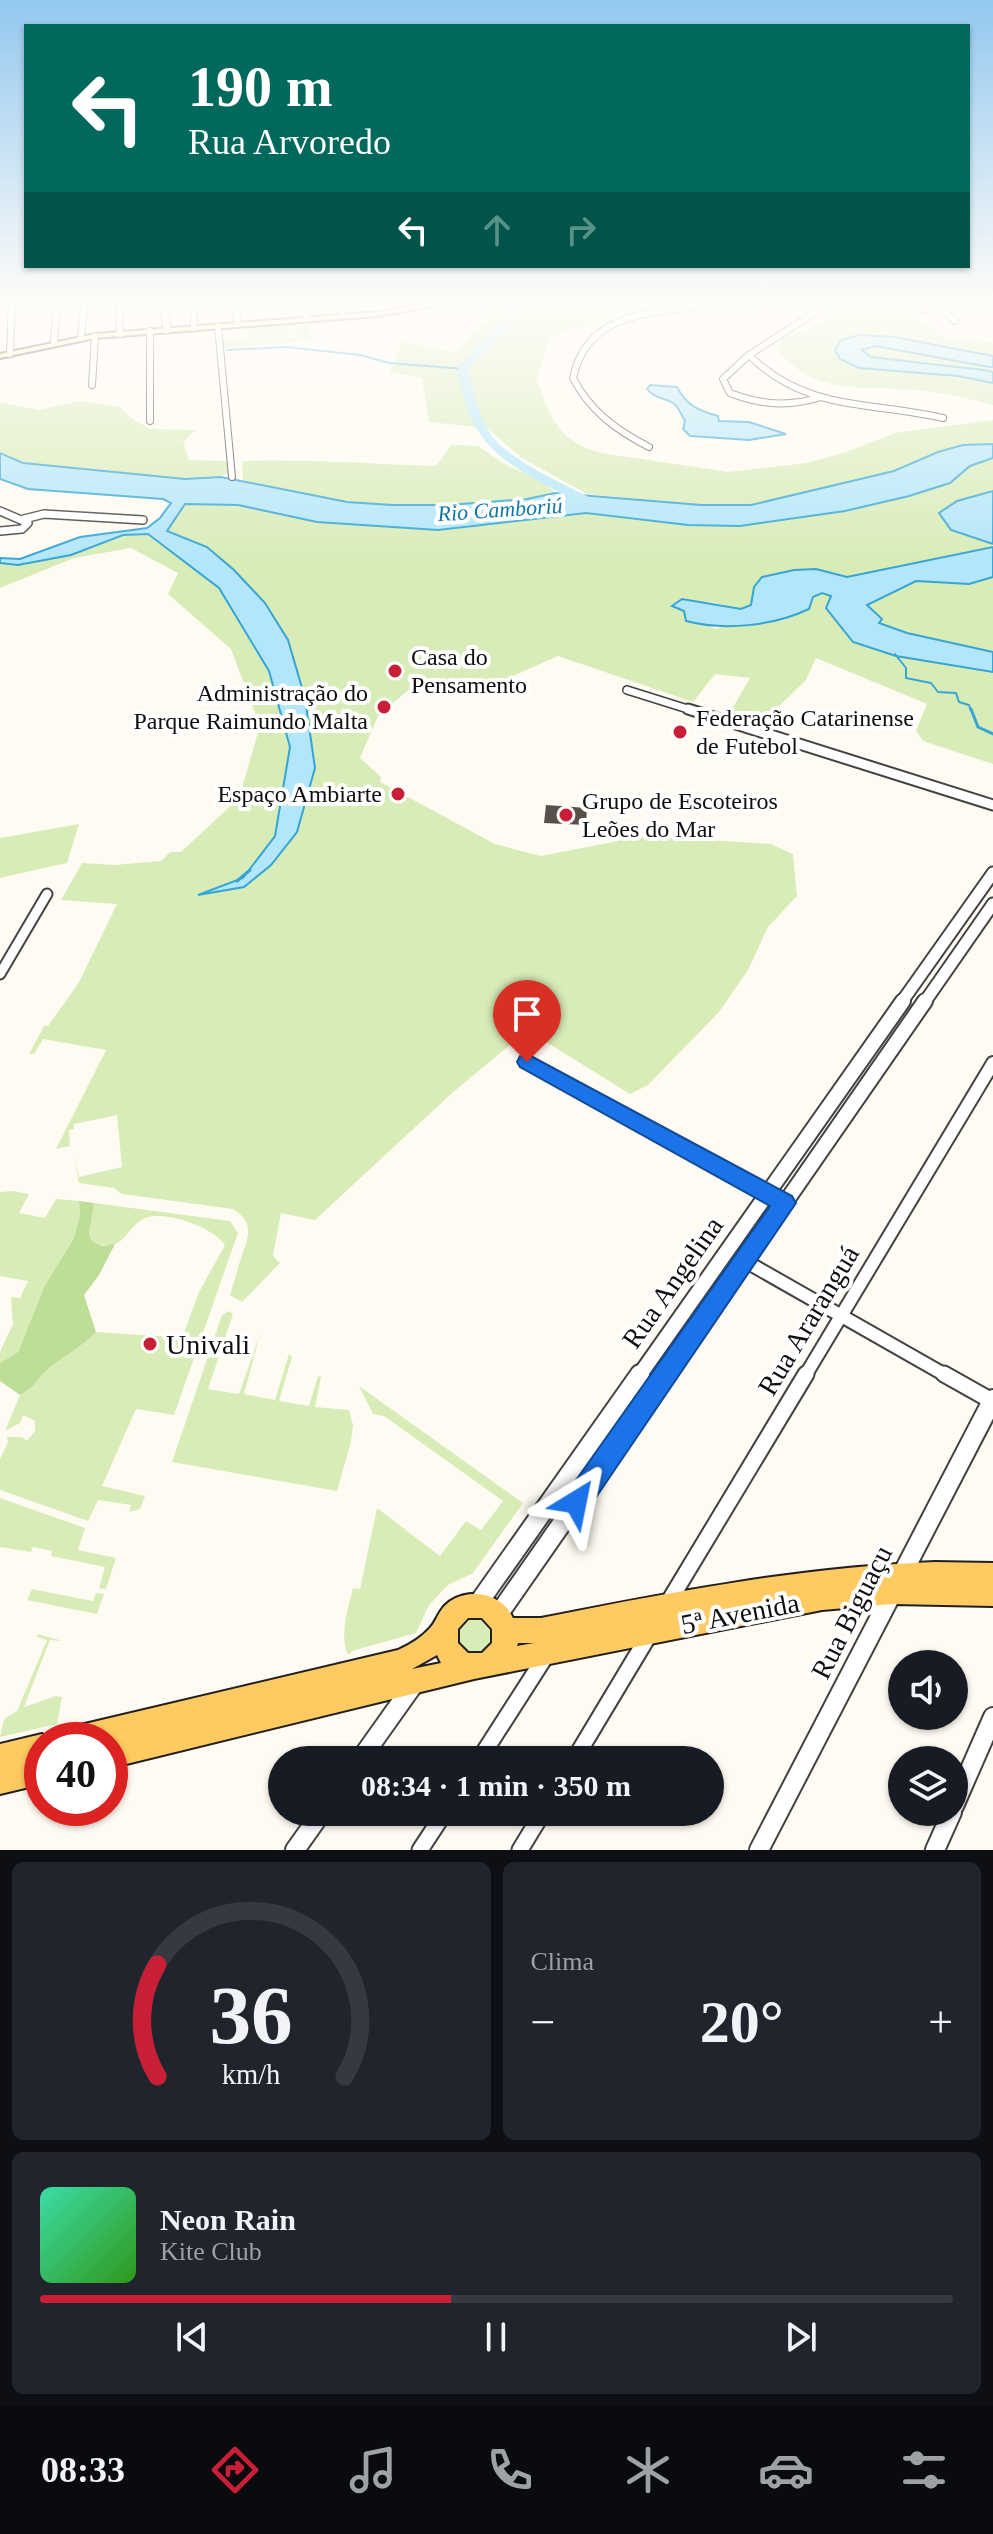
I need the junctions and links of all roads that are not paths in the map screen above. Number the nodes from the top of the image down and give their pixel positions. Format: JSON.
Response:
{"nodes":[{"id":1,"x":150,"y":388,"type":"edge"},
{"id":2,"x":224,"y":388,"type":"edge"},
{"id":3,"x":578,"y":388,"type":"edge"},
{"id":4,"x":728,"y":388,"type":"edge"},
{"id":5,"x":799,"y":388,"type":"edge"},
{"id":6,"x":821,"y":397,"type":"junction"},
{"id":7,"x":943,"y":418,"type":"dead end"},
{"id":8,"x":150,"y":421,"type":"dead end"},
{"id":9,"x":649,"y":447,"type":"dead end"},
{"id":10,"x":232,"y":477,"type":"dead end"},
{"id":11,"x":0,"y":511,"type":"edge"},
{"id":12,"x":24,"y":519,"type":"junction"},
{"id":13,"x":143,"y":520,"type":"dead end"},
{"id":14,"x":0,"y":531,"type":"edge"},
{"id":15,"x":627,"y":690,"type":"dead end"},
{"id":16,"x":993,"y":805,"type":"edge"},
{"id":17,"x":993,"y":873,"type":"edge"},
{"id":18,"x":47,"y":894,"type":"dead end"},
{"id":19,"x":993,"y":904,"type":"edge"},
{"id":20,"x":0,"y":974,"type":"edge"},
{"id":21,"x":527,"y":1062,"type":"dead end"},
{"id":22,"x":993,"y":1063,"type":"edge"},
{"id":23,"x":851,"y":1074,"type":"junction"},
{"id":24,"x":868,"y":1083,"type":"junction"},
{"id":25,"x":767,"y":1193,"type":"junction"},
{"id":26,"x":785,"y":1203,"type":"junction"},
{"id":27,"x":745,"y":1261,"type":"junction"},
{"id":28,"x":841,"y":1315,"type":"junction"},
{"id":29,"x":993,"y":1400,"type":"edge"},
{"id":30,"x":993,"y":1575,"type":"edge"},
{"id":31,"x":898,"y":1583,"type":"junction"},
{"id":32,"x":993,"y":1594,"type":"edge"},
{"id":33,"x":667,"y":1604,"type":"junction"},
{"id":34,"x":493,"y":1617,"type":"junction"},
{"id":35,"x":652,"y":1630,"type":"junction"},
{"id":36,"x":445,"y":1632,"type":"junction"},
{"id":37,"x":549,"y":1652,"type":"junction"},
{"id":38,"x":480,"y":1666,"type":"junction"},
{"id":39,"x":416,"y":1681,"type":"junction"},
{"id":40,"x":993,"y":1717,"type":"edge"},
{"id":41,"x":128,"y":1727,"type":"edge"},
{"id":42,"x":370,"y":1746,"type":"edge"},
{"id":43,"x":488,"y":1746,"type":"edge"},
{"id":44,"x":582,"y":1746,"type":"edge"},
{"id":45,"x":24,"y":1751,"type":"edge"},
{"id":46,"x":128,"y":1751,"type":"edge"},
{"id":47,"x":0,"y":1757,"type":"edge"},
{"id":48,"x":968,"y":1774,"type":"edge"},
{"id":49,"x":24,"y":1775,"type":"edge"},
{"id":50,"x":0,"y":1781,"type":"edge"},
{"id":51,"x":312,"y":1826,"type":"edge"},
{"id":52,"x":436,"y":1826,"type":"edge"},
{"id":53,"x":535,"y":1826,"type":"edge"},
{"id":54,"x":946,"y":1826,"type":"edge"},
{"id":55,"x":295,"y":1850,"type":"edge"},
{"id":56,"x":420,"y":1850,"type":"edge"},
{"id":57,"x":520,"y":1850,"type":"edge"},
{"id":58,"x":759,"y":1850,"type":"edge"},
{"id":59,"x":935,"y":1850,"type":"edge"}],
"edges":[{"from":1,"to":8,"type":"street"},
{"from":2,"to":10,"type":"street"},
{"from":3,"to":9,"type":"street"},
{"from":4,"to":6,"type":"street"},
{"from":5,"to":6,"type":"street"},
{"from":6,"to":7,"type":"street"},
{"from":11,"to":12,"type":"street"},
{"from":12,"to":13,"type":"street"},
{"from":12,"to":14,"type":"street"},
{"from":15,"to":16,"type":"street"},
{"from":17,"to":23,"type":"street","name":"Rua Angelina"},
{"from":18,"to":20,"type":"street"},
{"from":19,"to":24,"type":"street","name":"Rua Angelina"},
{"from":21,"to":25,"type":"street"},
{"from":22,"to":28,"type":"street","name":"Rua Araranguá"},
{"from":23,"to":24,"type":"street"},
{"from":23,"to":25,"type":"street","name":"Rua Angelina"},
{"from":24,"to":26,"type":"street","name":"Rua Angelina"},
{"from":25,"to":26,"type":"street"},
{"from":25,"to":34,"type":"street","name":"Rua Angelina"},
{"from":26,"to":27,"type":"street","name":"Rua Angelina"},
{"from":27,"to":28,"type":"street"},
{"from":27,"to":34,"type":"street","name":"Rua Angelina"},
{"from":28,"to":29,"type":"street"},
{"from":28,"to":33,"type":"street","name":"Rua Araranguá"},
{"from":29,"to":31,"type":"street","name":"Rua Biguaçu"},
{"from":30,"to":31,"type":"main road","name":"5ª Avenida"},
{"from":31,"to":32,"type":"main road","name":"5ª Avenida"},
{"from":31,"to":33,"type":"main road","name":"5ª Avenida"},
{"from":31,"to":35,"type":"main road","name":"5ª Avenida"},
{"from":31,"to":58,"type":"street","name":"Rua Biguaçu"},
{"from":33,"to":34,"type":"main road","name":"5ª Avenida"},
{"from":34,"to":36,"type":"main road"},
{"from":34,"to":38,"type":"main road"},
{"from":35,"to":37,"type":"main road","name":"5ª Avenida"},
{"from":35,"to":44,"type":"street"},
{"from":36,"to":38,"type":"main road"},
{"from":36,"to":41,"type":"main road"},
{"from":37,"to":38,"type":"main road","name":"5ª Avenida"},
{"from":37,"to":43,"type":"street"},
{"from":38,"to":39,"type":"main road","name":"5ª Avenida"},
{"from":39,"to":42,"type":"street"},
{"from":39,"to":46,"type":"main road","name":"5ª Avenida"},
{"from":40,"to":48,"type":"street"},
{"from":45,"to":47,"type":"main road"},
{"from":49,"to":50,"type":"main road"},
{"from":51,"to":55,"type":"street"},
{"from":52,"to":56,"type":"street"},
{"from":53,"to":57,"type":"street"},
{"from":54,"to":59,"type":"street"}]}
